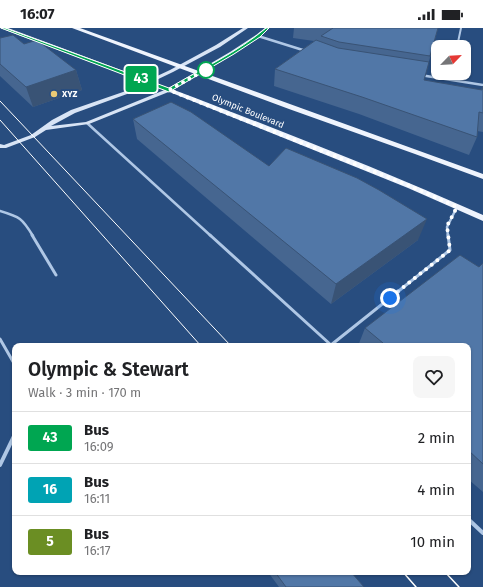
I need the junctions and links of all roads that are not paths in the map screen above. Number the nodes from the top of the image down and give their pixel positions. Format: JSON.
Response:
{"nodes":[{"id":1,"x":4,"y":28,"type":"edge"},
{"id":2,"x":75,"y":28,"type":"edge"},
{"id":3,"x":246,"y":28,"type":"edge"},
{"id":4,"x":267,"y":28,"type":"edge"},
{"id":5,"x":461,"y":28,"type":"edge"},
{"id":6,"x":258,"y":36,"type":"junction"},
{"id":7,"x":458,"y":40,"type":"edge"},
{"id":8,"x":308,"y":52,"type":"edge"},
{"id":9,"x":180,"y":66,"type":"junction"},
{"id":10,"x":200,"y":73,"type":"junction"},
{"id":11,"x":420,"y":75,"type":"edge"},
{"id":12,"x":431,"y":77,"type":"edge"},
{"id":13,"x":450,"y":80,"type":"edge"},
{"id":14,"x":147,"y":82,"type":"junction"},
{"id":15,"x":483,"y":85,"type":"edge"},
{"id":16,"x":169,"y":90,"type":"junction"},
{"id":17,"x":87,"y":123,"type":"junction"},
{"id":18,"x":44,"y":129,"type":"junction"},
{"id":19,"x":2,"y":147,"type":"edge"},
{"id":20,"x":0,"y":153,"type":"edge"},
{"id":21,"x":483,"y":178,"type":"edge"},
{"id":22,"x":457,"y":207,"type":"junction"},
{"id":23,"x":0,"y":211,"type":"edge"},
{"id":24,"x":483,"y":218,"type":"edge"},
{"id":25,"x":56,"y":275,"type":"dead end"},
{"id":26,"x":0,"y":339,"type":"edge"},
{"id":27,"x":328,"y":343,"type":"edge"},
{"id":28,"x":333,"y":343,"type":"edge"},
{"id":29,"x":12,"y":360,"type":"edge"},
{"id":30,"x":12,"y":440,"type":"edge"},
{"id":31,"x":0,"y":465,"type":"edge"},
{"id":32,"x":471,"y":522,"type":"edge"},
{"id":33,"x":483,"y":533,"type":"edge"}],
"edges":[{"from":1,"to":14,"type":"main road","name":"Olympic Boulevard"},
{"from":2,"to":9,"type":"main road","name":"Olympic Boulevard"},
{"from":3,"to":9,"type":"street"},
{"from":4,"to":6,"type":"street"},
{"from":5,"to":7,"type":"lane"},
{"from":6,"to":8,"type":"street"},
{"from":6,"to":10,"type":"street"},
{"from":9,"to":10,"type":"main road","name":"Olympic Boulevard"},
{"from":9,"to":14,"type":"street"},
{"from":10,"to":16,"type":"street"},
{"from":10,"to":21,"type":"main road","name":"Olympic Boulevard"},
{"from":11,"to":12,"type":"street"},
{"from":13,"to":15,"type":"street"},
{"from":14,"to":16,"type":"main road","name":"Olympic Boulevard"},
{"from":14,"to":18,"type":"street"},
{"from":16,"to":17,"type":"street"},
{"from":16,"to":22,"type":"main road","name":"Olympic Boulevard"},
{"from":17,"to":18,"type":"street"},
{"from":17,"to":27,"type":"lane"},
{"from":18,"to":19,"type":"street"},
{"from":19,"to":20,"type":"street"},
{"from":22,"to":24,"type":"main road","name":"Olympic Boulevard"},
{"from":22,"to":28,"type":"lane"},
{"from":23,"to":25,"type":"lane"},
{"from":26,"to":29,"type":"lane"},
{"from":30,"to":31,"type":"lane"},
{"from":32,"to":33,"type":"lane"}]}
